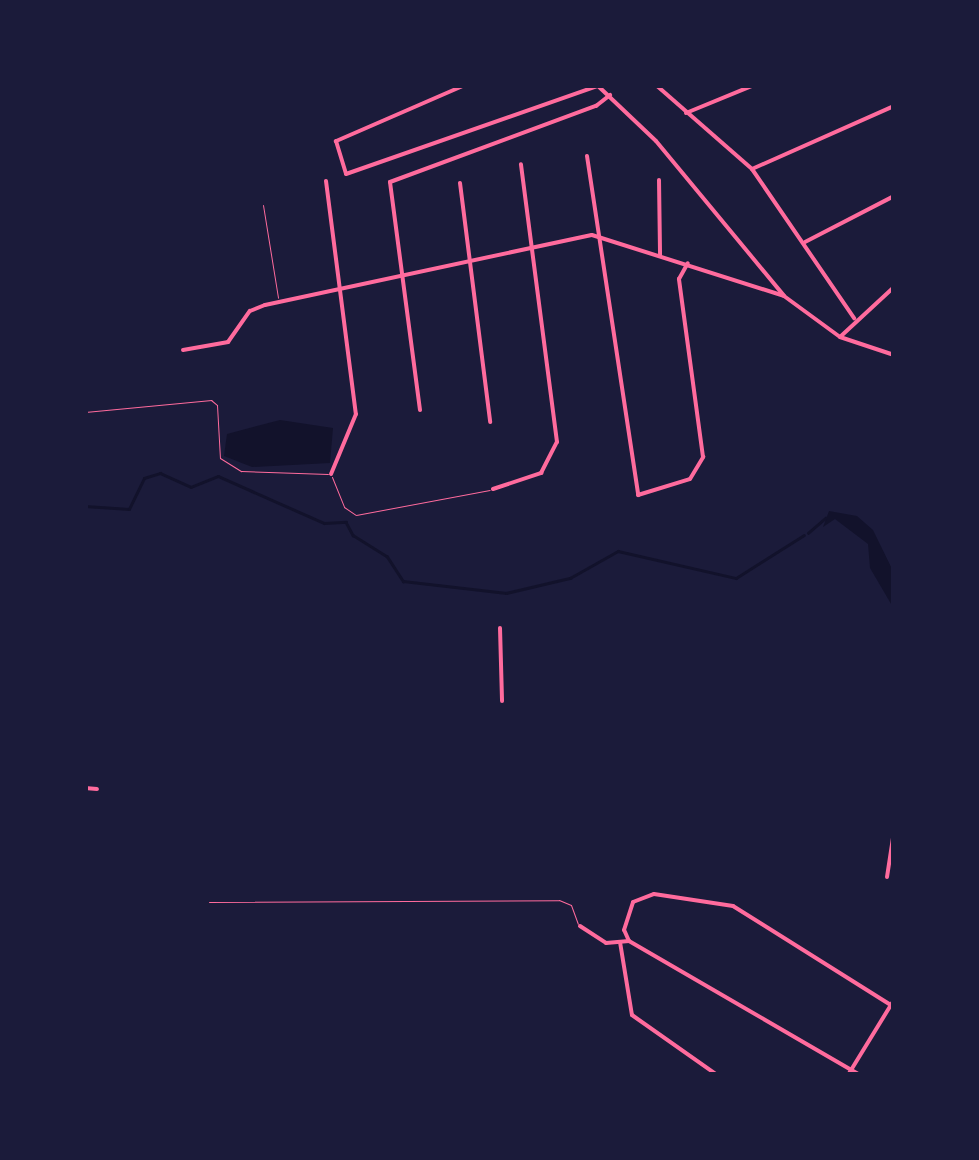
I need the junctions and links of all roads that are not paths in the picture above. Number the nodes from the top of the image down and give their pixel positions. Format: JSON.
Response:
{"nodes":[{"id":1,"x":464,"y":85,"type":"edge"},
{"id":2,"x":597,"y":85,"type":"edge"},
{"id":3,"x":656,"y":85,"type":"edge"},
{"id":4,"x":754,"y":85,"type":"edge"},
{"id":5,"x":610,"y":95,"type":"junction"},
{"id":6,"x":894,"y":106,"type":"edge"},
{"id":7,"x":686,"y":113,"type":"junction"},
{"id":8,"x":587,"y":156,"type":"dead end"},
{"id":9,"x":521,"y":164,"type":"dead end"},
{"id":10,"x":752,"y":169,"type":"junction"},
{"id":11,"x":659,"y":180,"type":"dead end"},
{"id":12,"x":326,"y":181,"type":"dead end"},
{"id":13,"x":460,"y":183,"type":"dead end"},
{"id":14,"x":894,"y":196,"type":"edge"},
{"id":15,"x":264,"y":205,"type":"dead end"},
{"id":16,"x":597,"y":236,"type":"junction"},
{"id":17,"x":805,"y":242,"type":"junction"},
{"id":18,"x":532,"y":248,"type":"junction"},
{"id":19,"x":660,"y":255,"type":"junction"},
{"id":20,"x":470,"y":261,"type":"junction"},
{"id":21,"x":688,"y":263,"type":"junction"},
{"id":22,"x":404,"y":274,"type":"junction"},
{"id":23,"x":894,"y":287,"type":"edge"},
{"id":24,"x":340,"y":288,"type":"junction"},
{"id":25,"x":784,"y":296,"type":"junction"},
{"id":26,"x":278,"y":301,"type":"junction"},
{"id":27,"x":854,"y":318,"type":"junction"},
{"id":28,"x":840,"y":337,"type":"junction"},
{"id":29,"x":183,"y":350,"type":"dead end"},
{"id":30,"x":894,"y":355,"type":"edge"},
{"id":31,"x":420,"y":410,"type":"dead end"},
{"id":32,"x":85,"y":412,"type":"edge"},
{"id":33,"x":490,"y":422,"type":"dead end"},
{"id":34,"x":330,"y":474,"type":"junction"},
{"id":35,"x":494,"y":489,"type":"joint"},
{"id":36,"x":500,"y":628,"type":"dead end"},
{"id":37,"x":502,"y":701,"type":"dead end"},
{"id":38,"x":85,"y":788,"type":"edge"},
{"id":39,"x":97,"y":789,"type":"dead end"},
{"id":40,"x":894,"y":830,"type":"edge"},
{"id":41,"x":887,"y":877,"type":"dead end"},
{"id":42,"x":209,"y":902,"type":"dead end"},
{"id":43,"x":580,"y":926,"type":"joint"},
{"id":44,"x":620,"y":942,"type":"junction"},
{"id":45,"x":629,"y":942,"type":"junction"},
{"id":46,"x":893,"y":1004,"type":"edge"},
{"id":47,"x":848,"y":1074,"type":"edge"},
{"id":48,"x":717,"y":1075,"type":"edge"},
{"id":49,"x":860,"y":1075,"type":"edge"}],
"edges":[{"from":1,"to":2,"type":"street"},
{"from":2,"to":5,"type":"street"},
{"from":3,"to":7,"type":"street"},
{"from":4,"to":7,"type":"street"},
{"from":5,"to":22,"type":"street"},
{"from":5,"to":25,"type":"street"},
{"from":6,"to":10,"type":"street"},
{"from":7,"to":10,"type":"street"},
{"from":8,"to":16,"type":"street"},
{"from":9,"to":18,"type":"street"},
{"from":10,"to":17,"type":"street"},
{"from":11,"to":19,"type":"street"},
{"from":12,"to":24,"type":"street"},
{"from":13,"to":20,"type":"street"},
{"from":14,"to":17,"type":"street"},
{"from":15,"to":26,"type":"lane"},
{"from":16,"to":18,"type":"street"},
{"from":16,"to":19,"type":"street"},
{"from":16,"to":21,"type":"street"},
{"from":17,"to":27,"type":"street"},
{"from":18,"to":20,"type":"street"},
{"from":18,"to":35,"type":"street"},
{"from":19,"to":21,"type":"street"},
{"from":20,"to":22,"type":"street"},
{"from":20,"to":33,"type":"street"},
{"from":21,"to":25,"type":"street"},
{"from":22,"to":24,"type":"street"},
{"from":22,"to":31,"type":"street"},
{"from":23,"to":27,"type":"street"},
{"from":24,"to":26,"type":"street"},
{"from":24,"to":34,"type":"street"},
{"from":25,"to":28,"type":"street"},
{"from":26,"to":29,"type":"street"},
{"from":27,"to":28,"type":"street"},
{"from":28,"to":30,"type":"street"},
{"from":32,"to":34,"type":"lane"},
{"from":34,"to":35,"type":"lane"},
{"from":36,"to":37,"type":"street"},
{"from":38,"to":39,"type":"street"},
{"from":40,"to":41,"type":"street"},
{"from":42,"to":43,"type":"lane"},
{"from":43,"to":44,"type":"street"},
{"from":44,"to":45,"type":"street"},
{"from":44,"to":48,"type":"street"},
{"from":45,"to":46,"type":"street"},
{"from":45,"to":47,"type":"street"},
{"from":46,"to":47,"type":"street"},
{"from":47,"to":49,"type":"street"}]}
